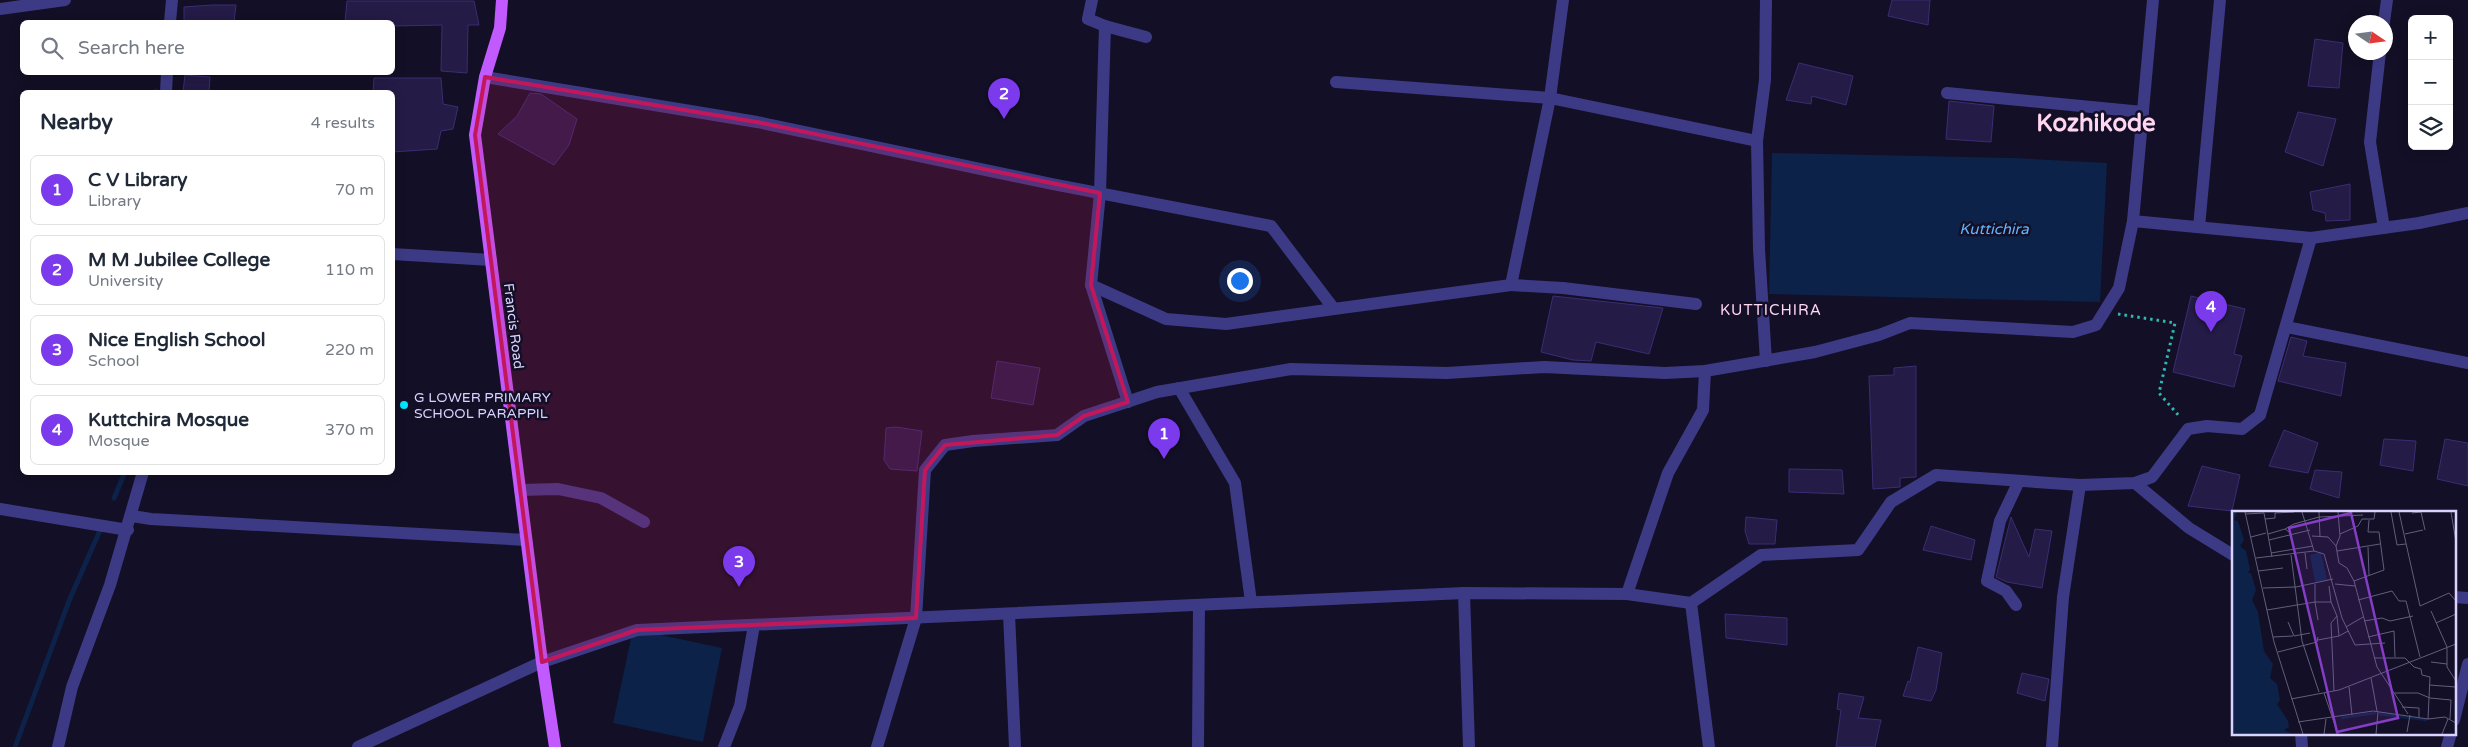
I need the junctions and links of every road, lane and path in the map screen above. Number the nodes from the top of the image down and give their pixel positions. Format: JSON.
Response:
{"nodes":[{"id":1,"x":65,"y":0,"type":"edge"},
{"id":2,"x":172,"y":0,"type":"edge"},
{"id":3,"x":502,"y":0,"type":"edge"},
{"id":4,"x":1092,"y":0,"type":"edge"},
{"id":5,"x":1564,"y":0,"type":"edge"},
{"id":6,"x":1766,"y":0,"type":"edge"},
{"id":7,"x":2153,"y":0,"type":"edge"},
{"id":8,"x":2220,"y":0,"type":"edge"},
{"id":9,"x":2387,"y":0,"type":"edge"},
{"id":10,"x":0,"y":9,"type":"edge"},
{"id":11,"x":2385,"y":15,"type":"edge"},
{"id":12,"x":170,"y":20,"type":"edge"},
{"id":13,"x":1105,"y":26,"type":"junction"},
{"id":14,"x":1146,"y":37,"type":"dead end"},
{"id":15,"x":2379,"y":60,"type":"edge"},
{"id":16,"x":167,"y":75,"type":"edge"},
{"id":17,"x":485,"y":77,"type":"junction"},
{"id":18,"x":1336,"y":82,"type":"dead end"},
{"id":19,"x":166,"y":90,"type":"edge"},
{"id":20,"x":1947,"y":93,"type":"dead end"},
{"id":21,"x":1550,"y":98,"type":"junction"},
{"id":22,"x":2143,"y":112,"type":"junction"},
{"id":23,"x":1757,"y":141,"type":"junction"},
{"id":24,"x":1100,"y":194,"type":"junction"},
{"id":25,"x":2468,"y":213,"type":"edge"},
{"id":26,"x":2133,"y":221,"type":"junction"},
{"id":27,"x":2199,"y":227,"type":"junction"},
{"id":28,"x":2384,"y":228,"type":"junction"},
{"id":29,"x":2311,"y":238,"type":"junction"},
{"id":30,"x":395,"y":254,"type":"edge"},
{"id":31,"x":491,"y":260,"type":"junction"},
{"id":32,"x":1091,"y":285,"type":"junction"},
{"id":33,"x":1511,"y":286,"type":"junction"},
{"id":34,"x":1696,"y":304,"type":"dead end"},
{"id":35,"x":1334,"y":309,"type":"junction"},
{"id":36,"x":2106,"y":310,"type":"junction"},
{"id":37,"x":2286,"y":327,"type":"junction"},
{"id":38,"x":1766,"y":361,"type":"junction"},
{"id":39,"x":2468,"y":363,"type":"edge"},
{"id":40,"x":1705,"y":371,"type":"junction"},
{"id":41,"x":1180,"y":388,"type":"junction"},
{"id":42,"x":1128,"y":402,"type":"junction"},
{"id":43,"x":2188,"y":429,"type":"junction"},
{"id":44,"x":142,"y":475,"type":"edge"},
{"id":45,"x":2019,"y":481,"type":"junction"},
{"id":46,"x":2135,"y":483,"type":"junction"},
{"id":47,"x":2080,"y":484,"type":"junction"},
{"id":48,"x":520,"y":490,"type":"junction"},
{"id":49,"x":0,"y":508,"type":"edge"},
{"id":50,"x":132,"y":516,"type":"junction"},
{"id":51,"x":644,"y":522,"type":"dead end"},
{"id":52,"x":128,"y":530,"type":"junction"},
{"id":53,"x":526,"y":540,"type":"junction"},
{"id":54,"x":2232,"y":554,"type":"edge"},
{"id":55,"x":1464,"y":593,"type":"junction"},
{"id":56,"x":1626,"y":594,"type":"junction"},
{"id":57,"x":1251,"y":602,"type":"junction"},
{"id":58,"x":1691,"y":604,"type":"junction"},
{"id":59,"x":2016,"y":604,"type":"dead end"},
{"id":60,"x":1199,"y":605,"type":"junction"},
{"id":61,"x":1009,"y":614,"type":"junction"},
{"id":62,"x":916,"y":618,"type":"junction"},
{"id":63,"x":754,"y":625,"type":"junction"},
{"id":64,"x":542,"y":662,"type":"junction"},
{"id":65,"x":2468,"y":664,"type":"edge"},
{"id":66,"x":2456,"y":712,"type":"edge"},
{"id":67,"x":2301,"y":734,"type":"edge"},
{"id":68,"x":2451,"y":734,"type":"edge"},
{"id":69,"x":58,"y":747,"type":"edge"},
{"id":70,"x":358,"y":747,"type":"edge"},
{"id":71,"x":555,"y":747,"type":"edge"},
{"id":72,"x":724,"y":747,"type":"edge"},
{"id":73,"x":876,"y":747,"type":"edge"},
{"id":74,"x":1015,"y":747,"type":"edge"},
{"id":75,"x":1198,"y":747,"type":"edge"},
{"id":76,"x":1469,"y":747,"type":"edge"},
{"id":77,"x":1710,"y":747,"type":"edge"},
{"id":78,"x":2052,"y":747,"type":"edge"},
{"id":79,"x":2302,"y":747,"type":"edge"},
{"id":80,"x":2448,"y":747,"type":"edge"}],
"edges":[{"from":1,"to":10,"type":"street"},
{"from":2,"to":12,"type":"street"},
{"from":3,"to":17,"type":"main road","name":"Francis Road"},
{"from":4,"to":13,"type":"street"},
{"from":5,"to":21,"type":"street"},
{"from":6,"to":23,"type":"street"},
{"from":7,"to":22,"type":"street"},
{"from":8,"to":27,"type":"street"},
{"from":9,"to":11,"type":"street"},
{"from":13,"to":14,"type":"street"},
{"from":13,"to":24,"type":"street"},
{"from":15,"to":28,"type":"street"},
{"from":16,"to":19,"type":"street"},
{"from":17,"to":24,"type":"street"},
{"from":17,"to":31,"type":"main road","name":"Francis Road"},
{"from":18,"to":21,"type":"street"},
{"from":20,"to":22,"type":"street"},
{"from":21,"to":23,"type":"street"},
{"from":21,"to":33,"type":"street"},
{"from":22,"to":26,"type":"street"},
{"from":23,"to":38,"type":"street"},
{"from":24,"to":32,"type":"street"},
{"from":24,"to":35,"type":"street"},
{"from":25,"to":28,"type":"street"},
{"from":26,"to":27,"type":"street"},
{"from":26,"to":36,"type":"street"},
{"from":27,"to":29,"type":"street"},
{"from":28,"to":29,"type":"street"},
{"from":29,"to":37,"type":"street"},
{"from":30,"to":31,"type":"street"},
{"from":31,"to":48,"type":"main road","name":"Francis Road"},
{"from":32,"to":35,"type":"street"},
{"from":32,"to":42,"type":"street"},
{"from":33,"to":34,"type":"street"},
{"from":33,"to":35,"type":"street"},
{"from":36,"to":38,"type":"street"},
{"from":36,"to":43,"type":"path"},
{"from":37,"to":39,"type":"street"},
{"from":37,"to":43,"type":"street"},
{"from":38,"to":40,"type":"street"},
{"from":40,"to":41,"type":"street"},
{"from":40,"to":56,"type":"street"},
{"from":41,"to":42,"type":"street"},
{"from":41,"to":57,"type":"street"},
{"from":42,"to":62,"type":"street"},
{"from":43,"to":46,"type":"street"},
{"from":44,"to":50,"type":"street"},
{"from":45,"to":47,"type":"street"},
{"from":45,"to":58,"type":"street"},
{"from":45,"to":59,"type":"street"},
{"from":46,"to":47,"type":"street"},
{"from":46,"to":54,"type":"street"},
{"from":47,"to":78,"type":"street"},
{"from":48,"to":51,"type":"street"},
{"from":48,"to":53,"type":"main road","name":"Francis Road"},
{"from":49,"to":52,"type":"street"},
{"from":50,"to":52,"type":"street"},
{"from":50,"to":53,"type":"street"},
{"from":52,"to":69,"type":"street"},
{"from":53,"to":64,"type":"main road","name":"Francis Road"},
{"from":55,"to":56,"type":"street"},
{"from":55,"to":57,"type":"street"},
{"from":55,"to":76,"type":"street"},
{"from":56,"to":58,"type":"street"},
{"from":57,"to":60,"type":"street"},
{"from":58,"to":77,"type":"street"},
{"from":60,"to":61,"type":"street"},
{"from":60,"to":75,"type":"street"},
{"from":61,"to":62,"type":"street"},
{"from":61,"to":74,"type":"street"},
{"from":62,"to":63,"type":"street"},
{"from":62,"to":73,"type":"street"},
{"from":63,"to":64,"type":"street"},
{"from":63,"to":72,"type":"street"},
{"from":64,"to":70,"type":"street"},
{"from":64,"to":71,"type":"main road","name":"Francis Road"},
{"from":65,"to":66,"type":"street"},
{"from":67,"to":79,"type":"street"},
{"from":68,"to":80,"type":"street"}]}
